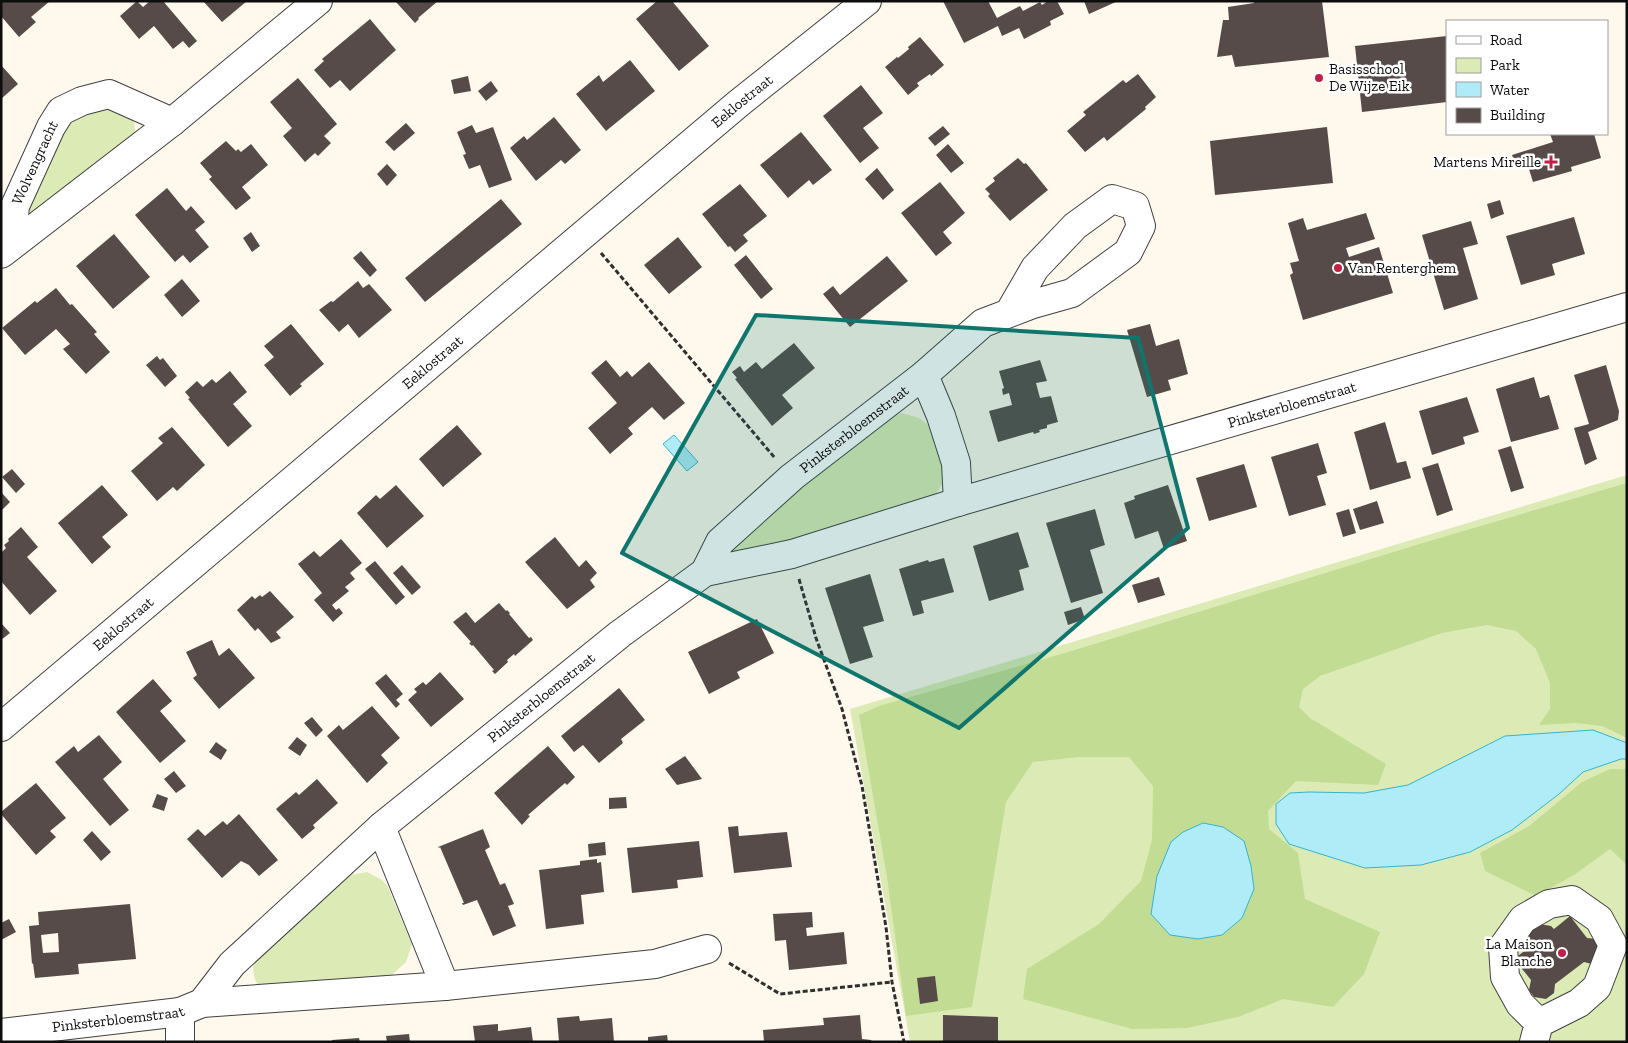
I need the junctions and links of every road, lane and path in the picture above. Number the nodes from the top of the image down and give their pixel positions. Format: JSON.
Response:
{"nodes":[{"id":1,"x":318,"y":1,"type":"edge"},
{"id":2,"x":867,"y":1,"type":"edge"},
{"id":3,"x":172,"y":122,"type":"junction"},
{"id":4,"x":584,"y":233,"type":"junction"},
{"id":5,"x":6,"y":250,"type":"edge"},
{"id":6,"x":1627,"y":307,"type":"edge"},
{"id":7,"x":1009,"y":313,"type":"junction"},
{"id":8,"x":924,"y":375,"type":"junction"},
{"id":9,"x":792,"y":477,"type":"junction"},
{"id":10,"x":958,"y":502,"type":"junction"},
{"id":11,"x":792,"y":554,"type":"junction"},
{"id":12,"x":705,"y":572,"type":"junction"},
{"id":13,"x":1,"y":727,"type":"edge"},
{"id":14,"x":381,"y":827,"type":"junction"},
{"id":15,"x":707,"y":949,"type":"joint"},
{"id":16,"x":892,"y":982,"type":"junction"},
{"id":17,"x":445,"y":986,"type":"junction"},
{"id":18,"x":191,"y":1008,"type":"junction"},
{"id":19,"x":1537,"y":1032,"type":"edge"},
{"id":20,"x":1,"y":1033,"type":"edge"},
{"id":21,"x":180,"y":1042,"type":"edge"},
{"id":22,"x":904,"y":1042,"type":"edge"}],
"edges":[{"from":1,"to":3,"type":"street","name":"Wolvengracht"},
{"from":2,"to":4,"type":"street","name":"Eeklostraat"},
{"from":3,"to":5,"type":"street","name":"Wolvengracht"},
{"from":3,"to":5,"type":"street","name":"Wolvengracht"},
{"from":4,"to":9,"type":"path"},
{"from":4,"to":13,"type":"street","name":"Eeklostraat"},
{"from":6,"to":10,"type":"street","name":"Pinksterbloemstraat"},
{"from":7,"to":7,"type":"street","name":"Pinksterbloemstraat"},
{"from":7,"to":8,"type":"street","name":"Pinksterbloemstraat"},
{"from":8,"to":9,"type":"street","name":"Pinksterbloemstraat"},
{"from":8,"to":10,"type":"street","name":"Pinksterbloemstraat"},
{"from":9,"to":12,"type":"street","name":"Pinksterbloemstraat"},
{"from":10,"to":11,"type":"street","name":"Pinksterbloemstraat"},
{"from":11,"to":12,"type":"street","name":"Pinksterbloemstraat"},
{"from":11,"to":16,"type":"path"},
{"from":12,"to":14,"type":"street","name":"Pinksterbloemstraat"},
{"from":14,"to":17,"type":"street"},
{"from":14,"to":18,"type":"street","name":"Pinksterbloemstraat"},
{"from":15,"to":16,"type":"path"},
{"from":15,"to":17,"type":"street","name":"Pinksterbloemstraat"},
{"from":16,"to":22,"type":"path"},
{"from":17,"to":18,"type":"street","name":"Pinksterbloemstraat"},
{"from":18,"to":20,"type":"street","name":"Pinksterbloemstraat"},
{"from":18,"to":21,"type":"street"},
{"from":19,"to":19,"type":"street"}]}
